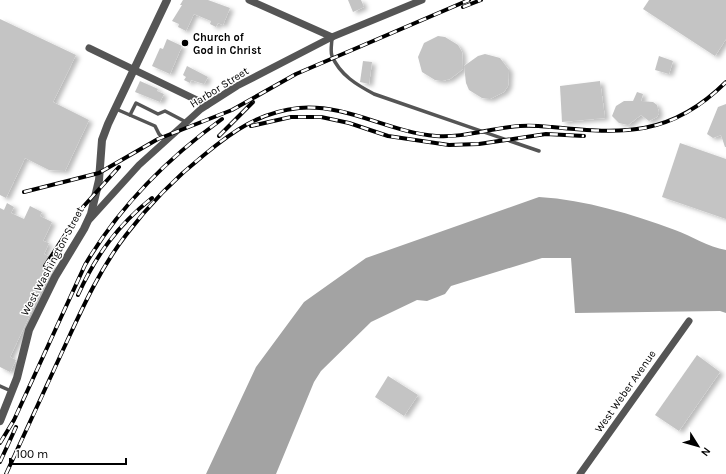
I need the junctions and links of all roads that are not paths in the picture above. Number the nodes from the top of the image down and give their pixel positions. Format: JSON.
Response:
{"nodes":[{"id":1,"x":167,"y":0,"type":"edge"},
{"id":2,"x":249,"y":0,"type":"edge"},
{"id":3,"x":422,"y":0,"type":"edge"},
{"id":4,"x":332,"y":37,"type":"junction"},
{"id":5,"x":89,"y":48,"type":"dead end"},
{"id":6,"x":134,"y":69,"type":"junction"},
{"id":7,"x":207,"y":105,"type":"junction"},
{"id":8,"x":115,"y":109,"type":"junction"},
{"id":9,"x":130,"y":115,"type":"junction"},
{"id":10,"x":186,"y":122,"type":"junction"},
{"id":11,"x":165,"y":140,"type":"junction"},
{"id":12,"x":539,"y":151,"type":"dead end"},
{"id":13,"x":84,"y":229,"type":"junction"},
{"id":14,"x":689,"y":321,"type":"dead end"},
{"id":15,"x":0,"y":386,"type":"edge"},
{"id":16,"x":12,"y":392,"type":"junction"},
{"id":17,"x":0,"y":422,"type":"edge"},
{"id":18,"x":580,"y":474,"type":"edge"}],
"edges":[{"from":1,"to":6,"type":"street","name":"West Washington Street"},
{"from":2,"to":4,"type":"street"},
{"from":3,"to":4,"type":"street","name":"Harbor Street"},
{"from":4,"to":7,"type":"street","name":"Harbor Street"},
{"from":4,"to":12,"type":"lane"},
{"from":5,"to":6,"type":"street"},
{"from":6,"to":7,"type":"street"},
{"from":6,"to":8,"type":"street","name":"West Washington Street"},
{"from":7,"to":10,"type":"street","name":"Harbor Street"},
{"from":8,"to":9,"type":"lane"},
{"from":8,"to":13,"type":"street","name":"West Washington Street"},
{"from":9,"to":10,"type":"lane"},
{"from":9,"to":11,"type":"lane"},
{"from":10,"to":11,"type":"street","name":"Harbor Street"},
{"from":11,"to":13,"type":"street","name":"Harbor Street"},
{"from":13,"to":16,"type":"street","name":"West Washington Street"},
{"from":14,"to":18,"type":"street","name":"West Weber Avenue"},
{"from":15,"to":16,"type":"lane"},
{"from":16,"to":17,"type":"street","name":"West Washington Street"}]}
